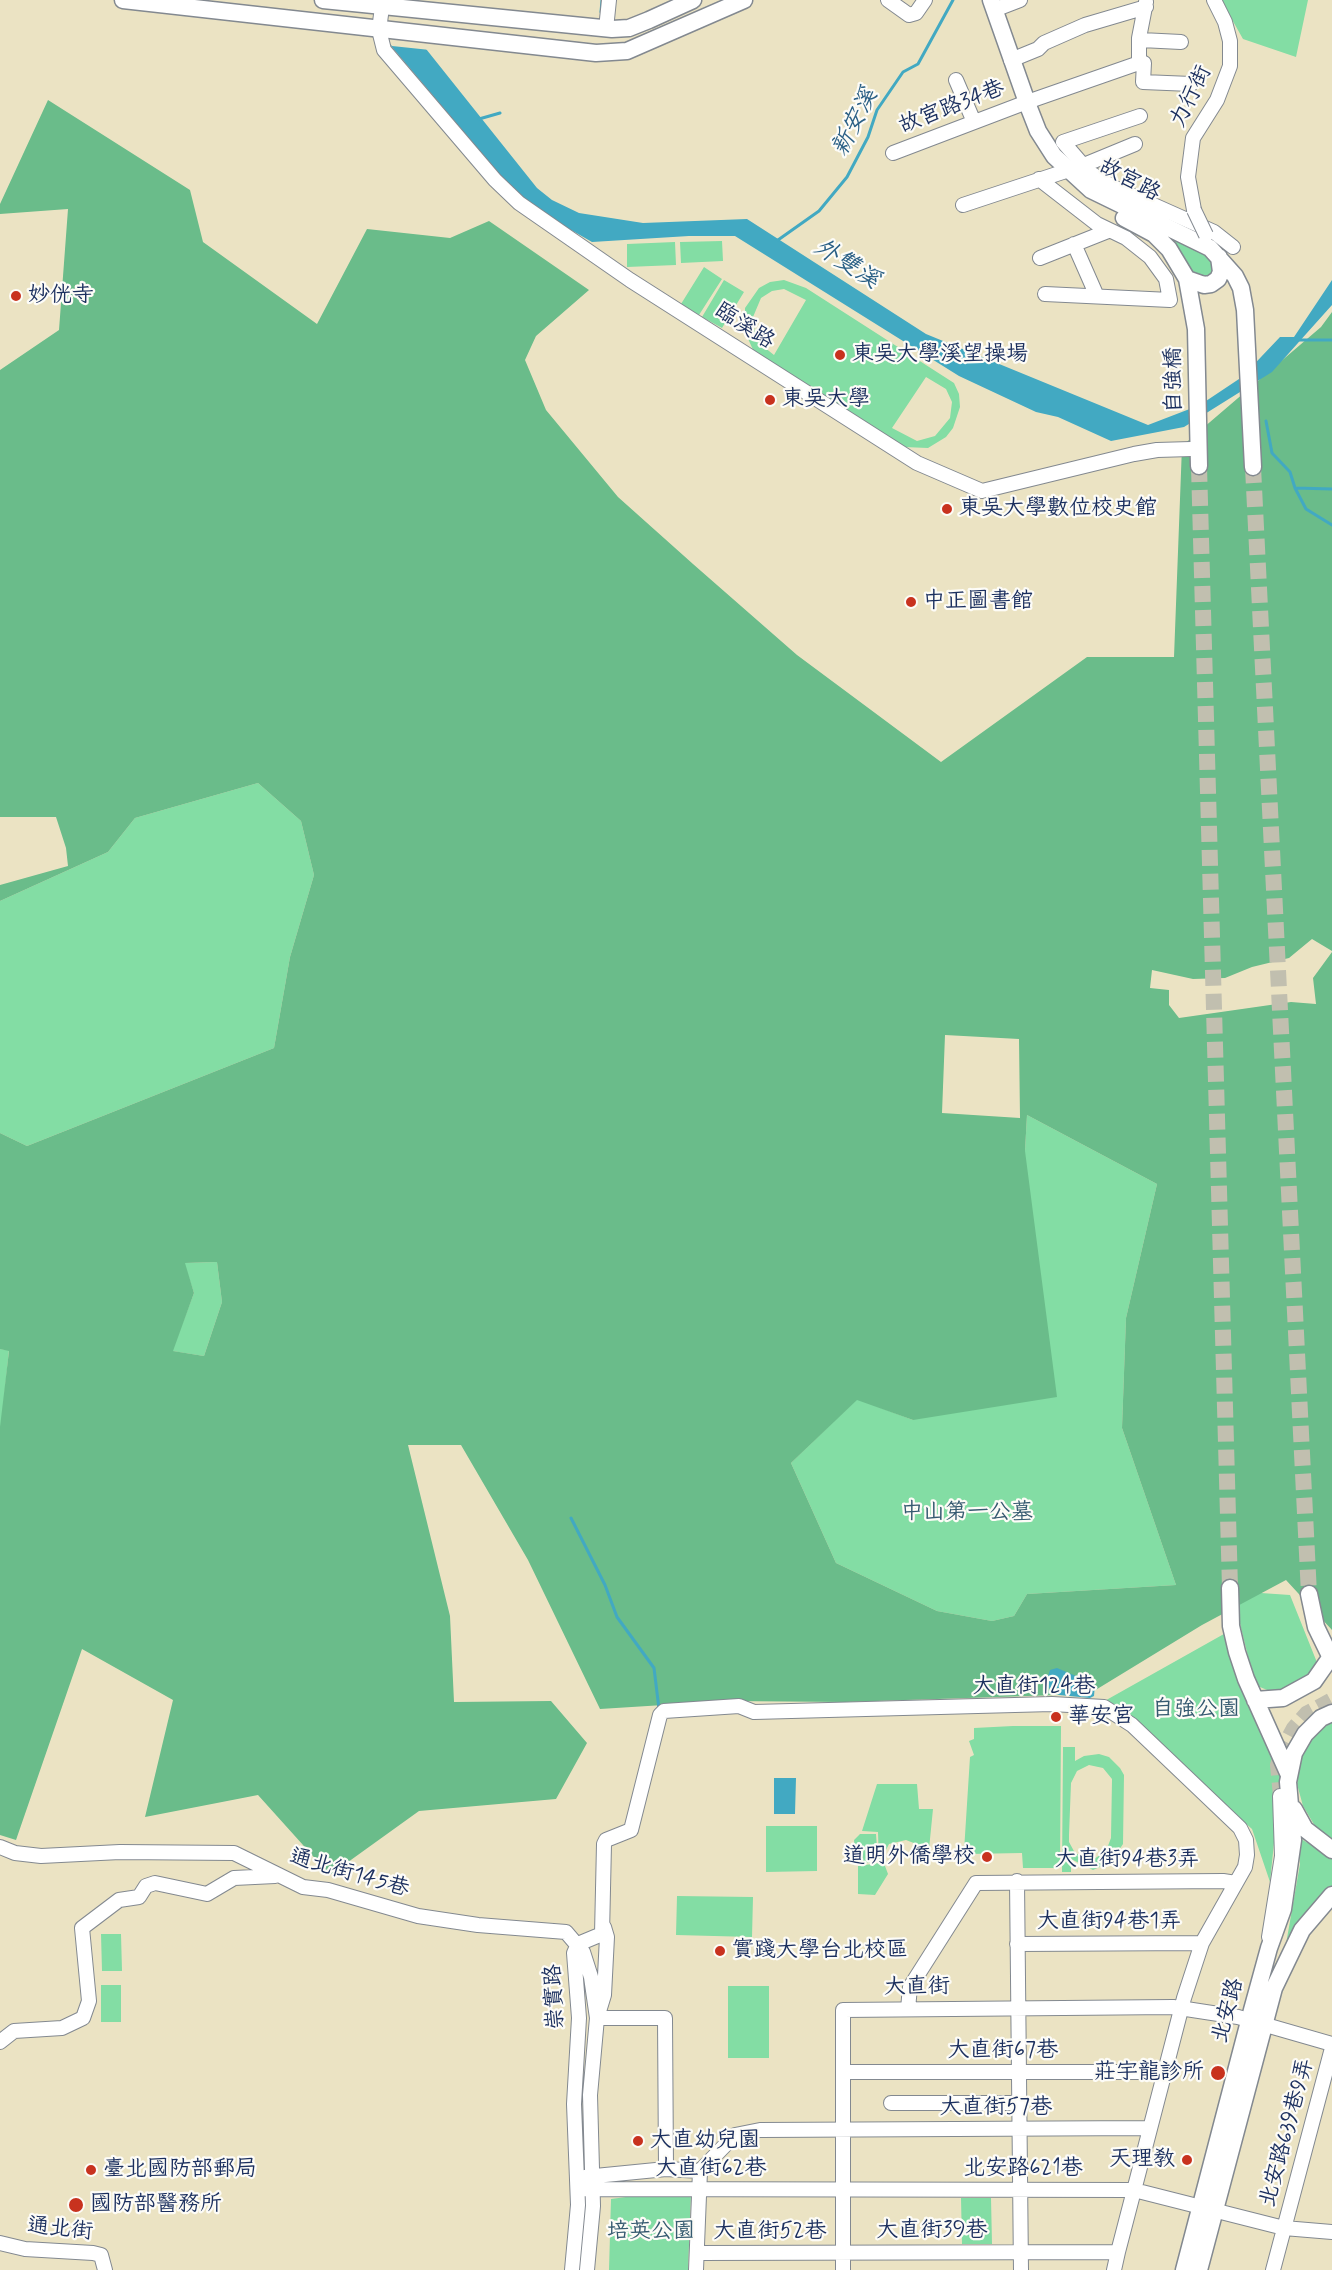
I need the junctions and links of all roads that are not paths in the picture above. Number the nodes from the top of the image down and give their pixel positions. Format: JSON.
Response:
{"nodes":[{"id":1,"x":123,"y":0,"type":"edge"},
{"id":2,"x":324,"y":0,"type":"edge"},
{"id":3,"x":609,"y":0,"type":"edge"},
{"id":4,"x":693,"y":0,"type":"edge"},
{"id":5,"x":744,"y":0,"type":"edge"},
{"id":6,"x":888,"y":0,"type":"edge"},
{"id":7,"x":925,"y":0,"type":"edge"},
{"id":8,"x":1020,"y":0,"type":"edge"},
{"id":9,"x":1214,"y":0,"type":"edge"},
{"id":10,"x":989,"y":3,"type":"edge"},
{"id":11,"x":1146,"y":4,"type":"edge"},
{"id":12,"x":382,"y":7,"type":"junction"},
{"id":13,"x":606,"y":29,"type":"junction"},
{"id":14,"x":379,"y":30,"type":"junction"},
{"id":15,"x":1141,"y":40,"type":"junction"},
{"id":16,"x":1181,"y":42,"type":"dead end"},
{"id":17,"x":1011,"y":60,"type":"junction"},
{"id":18,"x":1139,"y":63,"type":"junction"},
{"id":19,"x":956,"y":80,"type":"dead end"},
{"id":20,"x":1191,"y":84,"type":"dead end"},
{"id":21,"x":1022,"y":103,"type":"junction"},
{"id":22,"x":1140,"y":116,"type":"dead end"},
{"id":23,"x":974,"y":122,"type":"junction"},
{"id":24,"x":1135,"y":144,"type":"dead end"},
{"id":25,"x":893,"y":153,"type":"dead end"},
{"id":26,"x":1070,"y":170,"type":"junction"},
{"id":27,"x":1039,"y":179,"type":"junction"},
{"id":28,"x":963,"y":205,"type":"dead end"},
{"id":29,"x":1108,"y":231,"type":"junction"},
{"id":30,"x":1074,"y":244,"type":"junction"},
{"id":31,"x":1212,"y":247,"type":"junction"},
{"id":32,"x":1233,"y":247,"type":"dead end"},
{"id":33,"x":1040,"y":258,"type":"dead end"},
{"id":34,"x":1187,"y":279,"type":"junction"},
{"id":35,"x":1045,"y":294,"type":"dead end"},
{"id":36,"x":1096,"y":294,"type":"junction"},
{"id":37,"x":1196,"y":329,"type":"joint"},
{"id":38,"x":1191,"y":449,"type":"dead end"},
{"id":39,"x":1199,"y":466,"type":"tunnel mouth"},
{"id":40,"x":1253,"y":467,"type":"tunnel mouth"},
{"id":41,"x":1230,"y":1588,"type":"tunnel mouth"},
{"id":42,"x":1309,"y":1593,"type":"tunnel mouth"},
{"id":43,"x":1331,"y":1659,"type":"edge"},
{"id":44,"x":1255,"y":1700,"type":"junction"},
{"id":45,"x":1332,"y":1713,"type":"edge"},
{"id":46,"x":1288,"y":1775,"type":"junction"},
{"id":47,"x":1285,"y":1796,"type":"junction"},
{"id":48,"x":0,"y":1847,"type":"edge"},
{"id":49,"x":1332,"y":1850,"type":"edge"},
{"id":50,"x":277,"y":1876,"type":"junction"},
{"id":51,"x":1017,"y":1881,"type":"junction"},
{"id":52,"x":1236,"y":1883,"type":"junction"},
{"id":53,"x":1332,"y":1895,"type":"edge"},
{"id":54,"x":1332,"y":1910,"type":"edge"},
{"id":55,"x":604,"y":1927,"type":"junction"},
{"id":56,"x":1202,"y":1943,"type":"junction"},
{"id":57,"x":578,"y":1944,"type":"junction"},
{"id":58,"x":1017,"y":1944,"type":"junction"},
{"id":59,"x":1287,"y":1961,"type":"junction"},
{"id":60,"x":1180,"y":2008,"type":"junction"},
{"id":61,"x":908,"y":2009,"type":"junction"},
{"id":62,"x":1018,"y":2009,"type":"junction"},
{"id":63,"x":597,"y":2018,"type":"junction"},
{"id":64,"x":1256,"y":2022,"type":"junction"},
{"id":65,"x":0,"y":2042,"type":"edge"},
{"id":66,"x":1332,"y":2046,"type":"edge"},
{"id":67,"x":843,"y":2072,"type":"junction"},
{"id":68,"x":1018,"y":2072,"type":"junction"},
{"id":69,"x":1163,"y":2072,"type":"junction"},
{"id":70,"x":891,"y":2103,"type":"dead end"},
{"id":71,"x":1018,"y":2103,"type":"junction"},
{"id":72,"x":1150,"y":2128,"type":"junction"},
{"id":73,"x":843,"y":2129,"type":"junction"},
{"id":74,"x":1019,"y":2130,"type":"junction"},
{"id":75,"x":666,"y":2169,"type":"junction"},
{"id":76,"x":700,"y":2171,"type":"junction"},
{"id":77,"x":578,"y":2183,"type":"junction"},
{"id":78,"x":593,"y":2183,"type":"junction"},
{"id":79,"x":698,"y":2190,"type":"junction"},
{"id":80,"x":843,"y":2190,"type":"junction"},
{"id":81,"x":1021,"y":2190,"type":"junction"},
{"id":82,"x":1134,"y":2190,"type":"junction"},
{"id":83,"x":1208,"y":2209,"type":"junction"},
{"id":84,"x":1284,"y":2228,"type":"junction"},
{"id":85,"x":1332,"y":2232,"type":"edge"},
{"id":86,"x":0,"y":2243,"type":"edge"},
{"id":87,"x":843,"y":2252,"type":"junction"},
{"id":88,"x":1021,"y":2252,"type":"junction"},
{"id":89,"x":1118,"y":2252,"type":"junction"},
{"id":90,"x":697,"y":2253,"type":"junction"},
{"id":91,"x":105,"y":2270,"type":"edge"},
{"id":92,"x":572,"y":2270,"type":"edge"},
{"id":93,"x":587,"y":2270,"type":"edge"},
{"id":94,"x":696,"y":2270,"type":"edge"},
{"id":95,"x":843,"y":2270,"type":"edge"},
{"id":96,"x":1021,"y":2270,"type":"edge"},
{"id":97,"x":1114,"y":2270,"type":"edge"},
{"id":98,"x":1184,"y":2270,"type":"edge"},
{"id":99,"x":1199,"y":2270,"type":"edge"},
{"id":100,"x":1273,"y":2270,"type":"edge"}],
"edges":[{"from":1,"to":14,"type":"main road"},
{"from":2,"to":12,"type":"main road"},
{"from":3,"to":13,"type":"street"},
{"from":4,"to":13,"type":"main road"},
{"from":5,"to":14,"type":"main road"},
{"from":6,"to":7,"type":"street"},
{"from":8,"to":10,"type":"street"},
{"from":9,"to":31,"type":"street","name":"力行街","bridge":true},
{"from":10,"to":17,"type":"main road","name":"故宮路"},
{"from":10,"to":21,"type":"main road","name":"故宮路"},
{"from":11,"to":15,"type":"street"},
{"from":11,"to":17,"type":"street"},
{"from":12,"to":13,"type":"main road"},
{"from":12,"to":14,"type":"street","name":"臨溪路"},
{"from":14,"to":38,"type":"street","name":"臨溪路"},
{"from":15,"to":16,"type":"street"},
{"from":15,"to":18,"type":"street"},
{"from":17,"to":21,"type":"main road","name":"故宮路"},
{"from":18,"to":20,"type":"street"},
{"from":18,"to":21,"type":"street","name":"故宮路34巷"},
{"from":19,"to":23,"type":"street"},
{"from":21,"to":23,"type":"street","name":"故宮路34巷"},
{"from":21,"to":26,"type":"main road","name":"故宮路"},
{"from":22,"to":26,"type":"street"},
{"from":23,"to":25,"type":"street","name":"故宮路34巷"},
{"from":24,"to":26,"type":"street"},
{"from":26,"to":27,"type":"street"},
{"from":26,"to":31,"type":"main road","name":"故宮路"},
{"from":26,"to":32,"type":"street"},
{"from":26,"to":34,"type":"main road","name":"故宮路"},
{"from":27,"to":28,"type":"street"},
{"from":27,"to":29,"type":"street"},
{"from":29,"to":30,"type":"street"},
{"from":29,"to":36,"type":"street"},
{"from":30,"to":33,"type":"street"},
{"from":30,"to":36,"type":"street"},
{"from":31,"to":34,"type":"main road"},
{"from":31,"to":40,"type":"main road","name":"故宮路"},
{"from":34,"to":37,"type":"main road","name":"故宮路"},
{"from":35,"to":36,"type":"street"},
{"from":37,"to":39,"type":"main road","name":"自強橋"},
{"from":41,"to":44,"type":"main road"},
{"from":42,"to":43,"type":"main road"},
{"from":43,"to":44,"type":"main road"},
{"from":44,"to":46,"type":"main road"},
{"from":45,"to":46,"type":"main road","name":"北安路"},
{"from":46,"to":47,"type":"main road","name":"北安路"},
{"from":47,"to":49,"type":"main road","name":"北安路"},
{"from":47,"to":64,"type":"main road","name":"北安路"},
{"from":48,"to":50,"type":"street","name":"通北街145巷"},
{"from":50,"to":57,"type":"street","name":"通北街145巷"},
{"from":50,"to":65,"type":"street"},
{"from":51,"to":52,"type":"street","name":"大直街94巷3弄"},
{"from":51,"to":58,"type":"street"},
{"from":51,"to":61,"type":"street","name":"大直街94巷3弄"},
{"from":52,"to":55,"type":"street","name":"大直街124巷"},
{"from":52,"to":56,"type":"street","name":"大直街124巷"},
{"from":53,"to":59,"type":"main road","name":"北安路"},
{"from":54,"to":59,"type":"main road"},
{"from":55,"to":57,"type":"street"},
{"from":55,"to":63,"type":"street"},
{"from":56,"to":58,"type":"street","name":"大直街94巷1弄"},
{"from":56,"to":60,"type":"street","name":"大直街124巷"},
{"from":57,"to":63,"type":"street","name":"崇實路"},
{"from":57,"to":77,"type":"street","name":"崇實路"},
{"from":58,"to":62,"type":"street"},
{"from":59,"to":64,"type":"main road","name":"北安路"},
{"from":60,"to":62,"type":"street","name":"大直街"},
{"from":60,"to":64,"type":"street","name":"大直街"},
{"from":60,"to":69,"type":"street","name":"大直街124巷"},
{"from":61,"to":62,"type":"street","name":"大直街"},
{"from":61,"to":67,"type":"street","name":"大直街"},
{"from":62,"to":68,"type":"street"},
{"from":63,"to":75,"type":"street"},
{"from":63,"to":78,"type":"street","name":"崇實路"},
{"from":64,"to":66,"type":"street","name":"大直街"},
{"from":64,"to":83,"type":"main road","name":"北安路"},
{"from":66,"to":84,"type":"street","name":"北安路639巷9弄"},
{"from":67,"to":68,"type":"street","name":"大直街67巷"},
{"from":67,"to":73,"type":"street","name":"大直街"},
{"from":68,"to":69,"type":"street","name":"大直街67巷"},
{"from":68,"to":71,"type":"street"},
{"from":69,"to":72,"type":"street","name":"大直街124巷"},
{"from":70,"to":71,"type":"street"},
{"from":71,"to":74,"type":"street"},
{"from":72,"to":74,"type":"street","name":"大直街57巷"},
{"from":72,"to":82,"type":"street","name":"大直街124巷"},
{"from":73,"to":74,"type":"street","name":"大直街57巷"},
{"from":73,"to":76,"type":"street","name":"大直街57巷"},
{"from":73,"to":80,"type":"street","name":"大直街"},
{"from":74,"to":81,"type":"street"},
{"from":75,"to":76,"type":"street"},
{"from":75,"to":78,"type":"street"},
{"from":76,"to":79,"type":"street"},
{"from":77,"to":78,"type":"street"},
{"from":77,"to":92,"type":"street","name":"崇實路"},
{"from":78,"to":79,"type":"street","name":"大直街62巷"},
{"from":78,"to":93,"type":"street","name":"崇實路"},
{"from":79,"to":80,"type":"street","name":"大直街62巷"},
{"from":79,"to":90,"type":"street"},
{"from":80,"to":81,"type":"street","name":"北安路621巷"},
{"from":80,"to":87,"type":"street","name":"大直街"},
{"from":81,"to":82,"type":"street","name":"北安路621巷"},
{"from":81,"to":88,"type":"street"},
{"from":82,"to":83,"type":"street","name":"北安路621巷"},
{"from":82,"to":89,"type":"street","name":"大直街124巷"},
{"from":83,"to":84,"type":"street","name":"北安路621巷"},
{"from":83,"to":98,"type":"main road","name":"北安路"},
{"from":83,"to":99,"type":"main road","name":"北安路"},
{"from":84,"to":85,"type":"street","name":"北安路621巷"},
{"from":84,"to":100,"type":"street","name":"北安路639巷9弄"},
{"from":86,"to":91,"type":"street","name":"通北街"},
{"from":87,"to":88,"type":"street","name":"大直街39巷"},
{"from":87,"to":90,"type":"street","name":"大直街52巷"},
{"from":87,"to":95,"type":"street","name":"大直街"},
{"from":88,"to":89,"type":"street","name":"大直街39巷"},
{"from":88,"to":96,"type":"street"},
{"from":89,"to":97,"type":"street","name":"大直街124巷"},
{"from":90,"to":94,"type":"street"}]}
